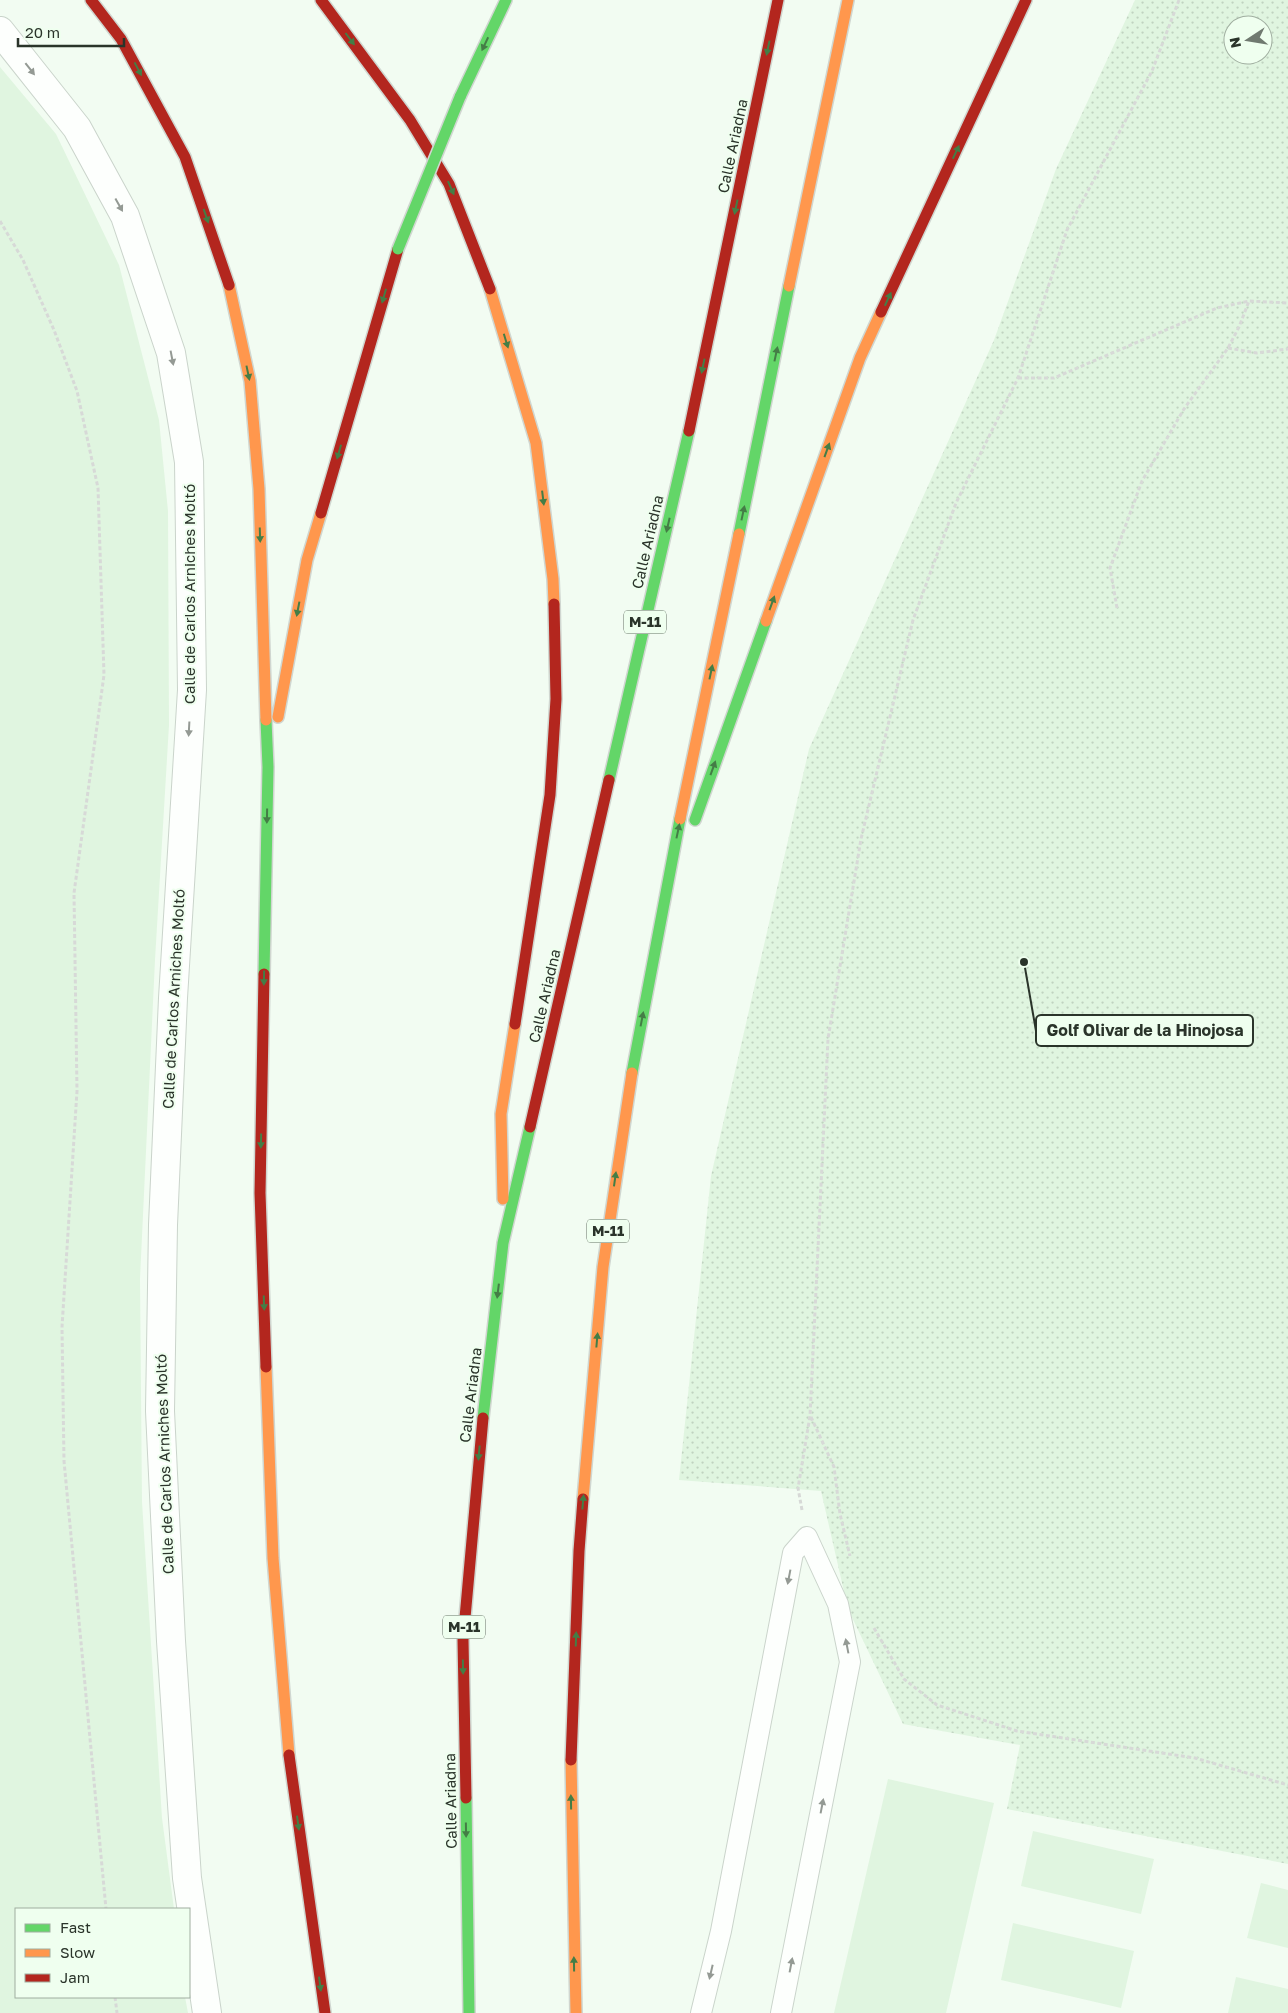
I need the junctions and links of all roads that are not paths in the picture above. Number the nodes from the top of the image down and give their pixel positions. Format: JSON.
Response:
{"nodes":[{"id":1,"x":91,"y":0,"type":"edge"},
{"id":2,"x":321,"y":0,"type":"edge"},
{"id":3,"x":506,"y":0,"type":"edge"},
{"id":4,"x":778,"y":0,"type":"edge"},
{"id":5,"x":848,"y":0,"type":"edge"},
{"id":6,"x":1026,"y":0,"type":"edge"},
{"id":7,"x":0,"y":31,"type":"edge"},
{"id":8,"x":435,"y":160,"type":"junction"},
{"id":9,"x":268,"y":767,"type":"junction"},
{"id":10,"x":662,"y":913,"type":"junction"},
{"id":11,"x":504,"y":1243,"type":"junction"},
{"id":12,"x":208,"y":2013,"type":"edge"},
{"id":13,"x":324,"y":2013,"type":"edge"},
{"id":14,"x":469,"y":2013,"type":"edge"},
{"id":15,"x":576,"y":2013,"type":"edge"},
{"id":16,"x":701,"y":2013,"type":"edge"},
{"id":17,"x":781,"y":2013,"type":"edge"}],
"edges":[{"from":1,"to":9,"type":"highway","one_way":true},
{"from":2,"to":8,"type":"highway","one_way":true},
{"from":3,"to":8,"type":"highway","one_way":true,"bridge":true},
{"from":4,"to":11,"type":"highway","name":"Calle Ariadna","number":"M-11","one_way":true},
{"from":10,"to":5,"type":"highway","number":"M-11","one_way":true},
{"from":10,"to":6,"type":"highway","one_way":true},
{"from":7,"to":12,"type":"street","name":"Calle de Carlos Arniches Moltó","one_way":true},
{"from":8,"to":9,"type":"highway","one_way":true,"bridge":true},
{"from":8,"to":11,"type":"highway","one_way":true},
{"from":9,"to":13,"type":"highway","one_way":true},
{"from":15,"to":10,"type":"highway","number":"M-11","one_way":true},
{"from":11,"to":14,"type":"highway","name":"Calle Ariadna","number":"M-11","one_way":true},
{"from":17,"to":16,"type":"lane","one_way":true}]}
